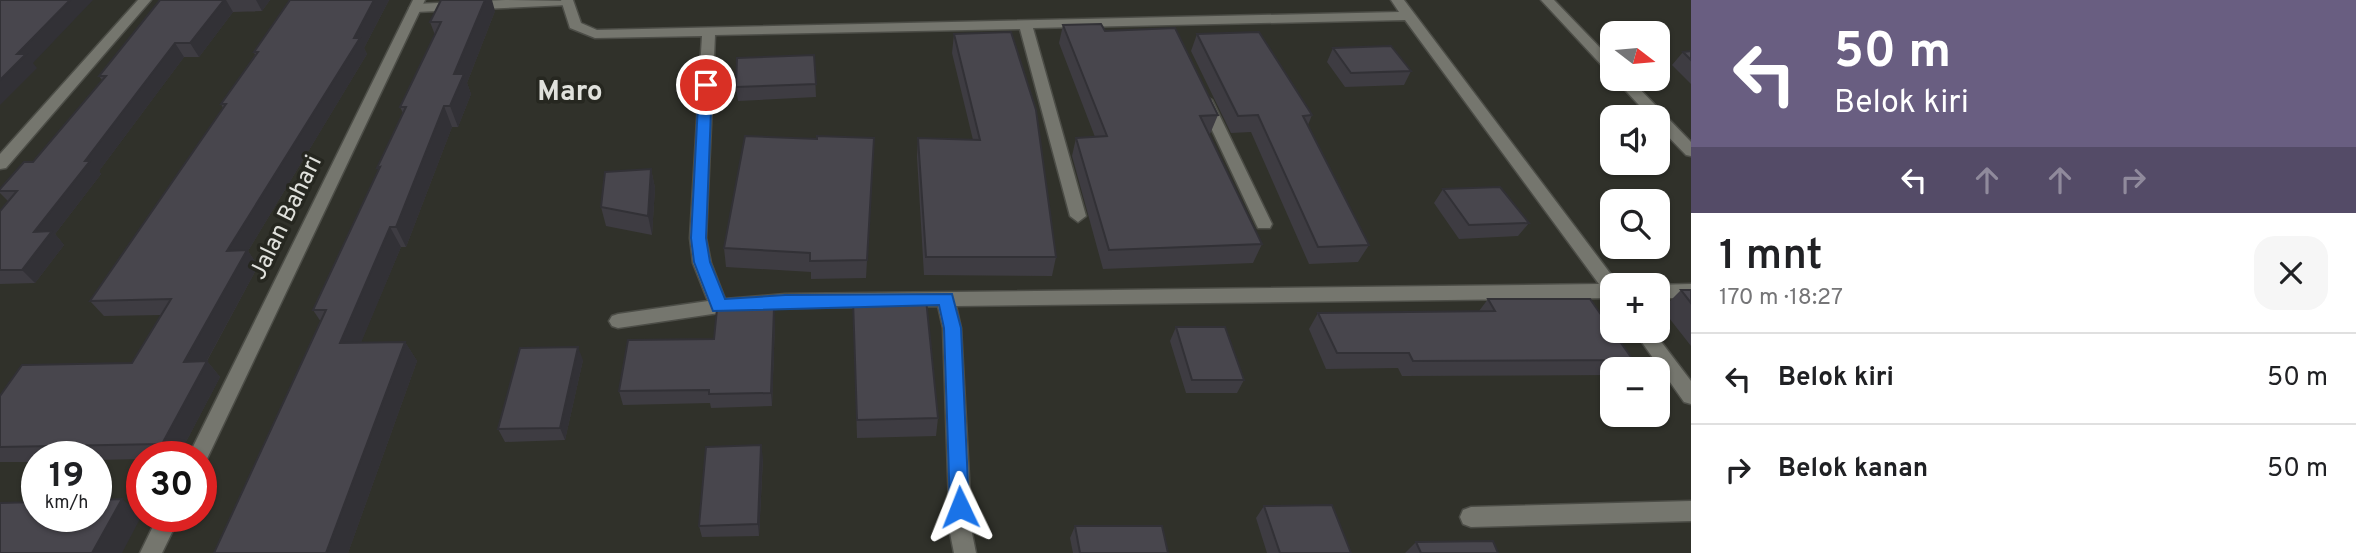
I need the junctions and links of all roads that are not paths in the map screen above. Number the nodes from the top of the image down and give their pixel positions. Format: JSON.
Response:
{"nodes":[{"id":1,"x":145,"y":0,"type":"edge"},
{"id":2,"x":1397,"y":0,"type":"edge"},
{"id":3,"x":1547,"y":0,"type":"edge"},
{"id":4,"x":567,"y":1,"type":"edge"},
{"id":5,"x":417,"y":4,"type":"edge"},
{"id":6,"x":1409,"y":16,"type":"junction"},
{"id":7,"x":1025,"y":24,"type":"junction"},
{"id":8,"x":709,"y":30,"type":"junction"},
{"id":9,"x":1600,"y":55,"type":"edge"},
{"id":10,"x":1196,"y":81,"type":"edge"},
{"id":11,"x":1634,"y":91,"type":"edge"},
{"id":12,"x":1691,"y":151,"type":"edge"},
{"id":13,"x":0,"y":164,"type":"edge"},
{"id":14,"x":1078,"y":216,"type":"dead end"},
{"id":15,"x":1264,"y":224,"type":"dead end"},
{"id":16,"x":1600,"y":274,"type":"edge"},
{"id":17,"x":1600,"y":290,"type":"edge"},
{"id":18,"x":1670,"y":291,"type":"edge"},
{"id":19,"x":1691,"y":291,"type":"edge"},
{"id":20,"x":946,"y":299,"type":"junction"},
{"id":21,"x":719,"y":306,"type":"junction"},
{"id":22,"x":618,"y":321,"type":"dead end"},
{"id":23,"x":1652,"y":343,"type":"edge"},
{"id":24,"x":1691,"y":396,"type":"edge"},
{"id":25,"x":206,"y":441,"type":"edge"},
{"id":26,"x":1691,"y":511,"type":"edge"},
{"id":27,"x":1471,"y":517,"type":"dead end"},
{"id":28,"x":161,"y":532,"type":"edge"},
{"id":29,"x":151,"y":553,"type":"edge"},
{"id":30,"x":965,"y":553,"type":"edge"}],
"edges":[{"from":1,"to":13,"type":"street"},
{"from":2,"to":6,"type":"street"},
{"from":3,"to":9,"type":"street"},
{"from":4,"to":5,"type":"street"},
{"from":4,"to":8,"type":"street"},
{"from":5,"to":25,"type":"street","name":"Jalan Bahari"},
{"from":6,"to":7,"type":"street"},
{"from":6,"to":16,"type":"street"},
{"from":7,"to":8,"type":"street"},
{"from":7,"to":14,"type":"street"},
{"from":8,"to":21,"type":"street"},
{"from":10,"to":15,"type":"street"},
{"from":11,"to":12,"type":"street"},
{"from":17,"to":20,"type":"street"},
{"from":18,"to":19,"type":"street"},
{"from":20,"to":21,"type":"street"},
{"from":20,"to":30,"type":"street"},
{"from":21,"to":22,"type":"street"},
{"from":23,"to":24,"type":"street"},
{"from":26,"to":27,"type":"street"},
{"from":28,"to":29,"type":"street"}]}
